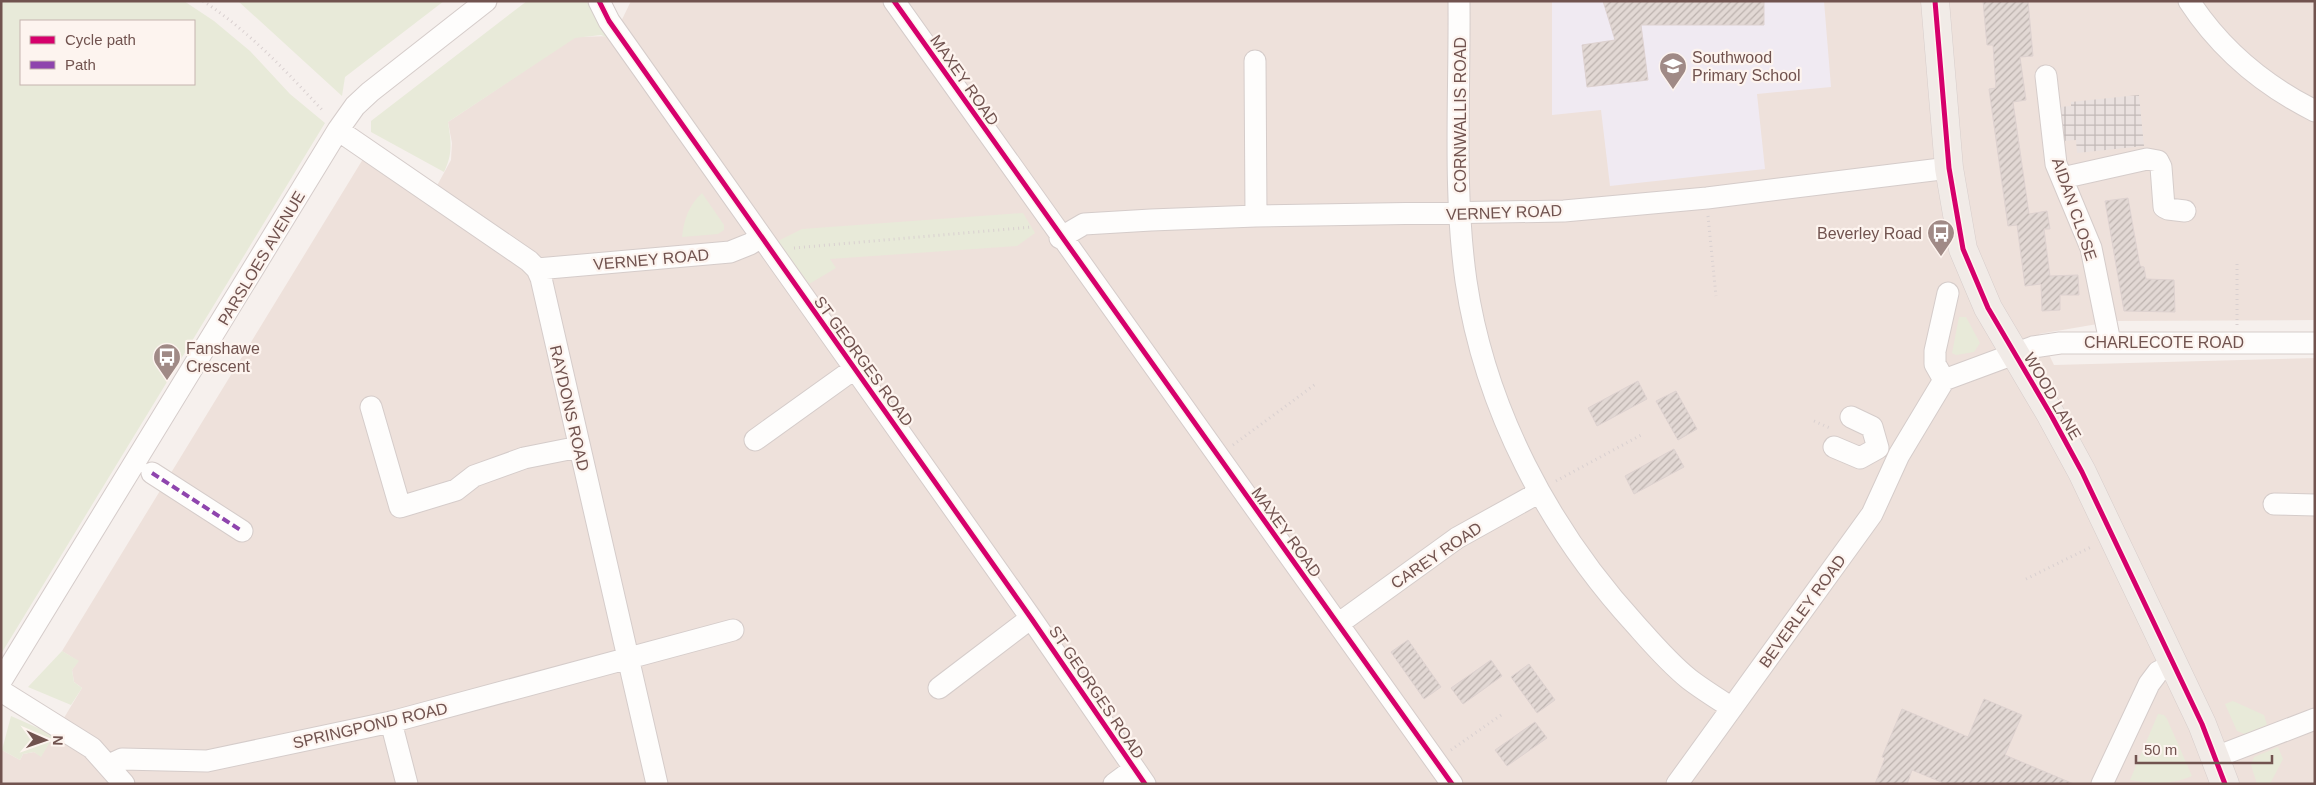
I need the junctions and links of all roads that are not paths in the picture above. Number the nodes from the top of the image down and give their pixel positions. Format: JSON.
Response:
{"nodes":[{"id":1,"x":486,"y":1,"type":"edge"},
{"id":2,"x":599,"y":1,"type":"edge"},
{"id":3,"x":894,"y":1,"type":"edge"},
{"id":4,"x":1459,"y":1,"type":"edge"},
{"id":5,"x":1935,"y":1,"type":"edge"},
{"id":6,"x":2188,"y":1,"type":"edge"},
{"id":7,"x":1255,"y":61,"type":"dead end"},
{"id":8,"x":2046,"y":76,"type":"dead end"},
{"id":9,"x":2315,"y":111,"type":"edge"},
{"id":10,"x":338,"y":130,"type":"junction"},
{"id":11,"x":1948,"y":168,"type":"junction"},
{"id":12,"x":2062,"y":178,"type":"junction"},
{"id":13,"x":2186,"y":211,"type":"dead end"},
{"id":14,"x":1460,"y":214,"type":"junction"},
{"id":15,"x":1256,"y":216,"type":"junction"},
{"id":16,"x":761,"y":237,"type":"junction"},
{"id":17,"x":1060,"y":238,"type":"junction"},
{"id":18,"x":537,"y":269,"type":"junction"},
{"id":19,"x":1948,"y":293,"type":"dead end"},
{"id":20,"x":2110,"y":342,"type":"junction"},
{"id":21,"x":2315,"y":343,"type":"edge"},
{"id":22,"x":2015,"y":355,"type":"junction"},
{"id":23,"x":854,"y":369,"type":"junction"},
{"id":24,"x":1944,"y":380,"type":"junction"},
{"id":25,"x":371,"y":407,"type":"dead end"},
{"id":26,"x":1851,"y":417,"type":"dead end"},
{"id":27,"x":756,"y":440,"type":"dead end"},
{"id":28,"x":579,"y":447,"type":"junction"},
{"id":29,"x":1834,"y":447,"type":"dead end"},
{"id":30,"x":1875,"y":447,"type":"junction"},
{"id":31,"x":1899,"y":455,"type":"junction"},
{"id":32,"x":152,"y":474,"type":"dead end"},
{"id":33,"x":1538,"y":493,"type":"junction"},
{"id":34,"x":2274,"y":504,"type":"dead end"},
{"id":35,"x":2315,"y":505,"type":"edge"},
{"id":36,"x":242,"y":531,"type":"dead end"},
{"id":37,"x":1031,"y":618,"type":"junction"},
{"id":38,"x":1338,"y":624,"type":"junction"},
{"id":39,"x":733,"y":630,"type":"dead end"},
{"id":40,"x":628,"y":658,"type":"junction"},
{"id":41,"x":2174,"y":664,"type":"junction"},
{"id":42,"x":1,"y":681,"type":"edge"},
{"id":43,"x":939,"y":688,"type":"dead end"},
{"id":44,"x":1,"y":691,"type":"edge"},
{"id":45,"x":1732,"y":708,"type":"junction"},
{"id":46,"x":2315,"y":719,"type":"edge"},
{"id":47,"x":391,"y":722,"type":"junction"},
{"id":48,"x":2216,"y":757,"type":"junction"},
{"id":49,"x":109,"y":765,"type":"junction"},
{"id":50,"x":1140,"y":776,"type":"edge"},
{"id":51,"x":124,"y":784,"type":"edge"},
{"id":52,"x":407,"y":784,"type":"edge"},
{"id":53,"x":657,"y":784,"type":"edge"},
{"id":54,"x":1114,"y":784,"type":"edge"},
{"id":55,"x":1452,"y":784,"type":"edge"},
{"id":56,"x":1677,"y":784,"type":"edge"},
{"id":57,"x":2102,"y":784,"type":"edge"},
{"id":58,"x":2225,"y":784,"type":"edge"}],
"edges":[{"from":1,"to":10,"type":"street","name":"PARSLOES AVENUE"},
{"from":2,"to":16,"type":"street","name":"ST GEORGES ROAD"},
{"from":3,"to":17,"type":"street","name":"MAXEY ROAD"},
{"from":4,"to":14,"type":"street","name":"CORNWALLIS ROAD"},
{"from":5,"to":11,"type":"main road","name":"WOOD LANE"},
{"from":6,"to":9,"type":"street"},
{"from":7,"to":15,"type":"street"},
{"from":8,"to":12,"type":"street","name":"AIDAN CLOSE"},
{"from":10,"to":18,"type":"street"},
{"from":10,"to":42,"type":"street","name":"PARSLOES AVENUE"},
{"from":11,"to":14,"type":"street","name":"VERNEY ROAD"},
{"from":11,"to":22,"type":"main road","name":"WOOD LANE"},
{"from":12,"to":13,"type":"street"},
{"from":12,"to":20,"type":"street","name":"AIDAN CLOSE"},
{"from":14,"to":15,"type":"street","name":"VERNEY ROAD"},
{"from":14,"to":33,"type":"street","name":"CORNWALLIS ROAD"},
{"from":15,"to":17,"type":"street","name":"VERNEY ROAD"},
{"from":16,"to":18,"type":"street","name":"VERNEY ROAD"},
{"from":16,"to":23,"type":"street","name":"ST GEORGES ROAD"},
{"from":17,"to":38,"type":"street","name":"MAXEY ROAD"},
{"from":18,"to":28,"type":"street","name":"RAYDONS ROAD"},
{"from":19,"to":24,"type":"street"},
{"from":20,"to":21,"type":"street","name":"CHARLECOTE ROAD"},
{"from":20,"to":22,"type":"street","name":"CHARLECOTE ROAD"},
{"from":22,"to":24,"type":"street"},
{"from":22,"to":41,"type":"main road","name":"WOOD LANE"},
{"from":23,"to":27,"type":"street"},
{"from":23,"to":37,"type":"street","name":"ST GEORGES ROAD"},
{"from":24,"to":31,"type":"street","name":"BEVERLEY ROAD"},
{"from":25,"to":28,"type":"street"},
{"from":26,"to":30,"type":"street"},
{"from":28,"to":40,"type":"street","name":"RAYDONS ROAD"},
{"from":29,"to":30,"type":"street"},
{"from":30,"to":31,"type":"street"},
{"from":31,"to":45,"type":"street","name":"BEVERLEY ROAD"},
{"from":32,"to":36,"type":"street"},
{"from":33,"to":38,"type":"street","name":"CAREY ROAD"},
{"from":33,"to":45,"type":"street","name":"CORNWALLIS ROAD"},
{"from":34,"to":35,"type":"street"},
{"from":37,"to":43,"type":"street"},
{"from":37,"to":50,"type":"street","name":"ST GEORGES ROAD"},
{"from":38,"to":55,"type":"street","name":"MAXEY ROAD"},
{"from":39,"to":40,"type":"street","name":"SPRINGPOND ROAD"},
{"from":40,"to":47,"type":"street","name":"SPRINGPOND ROAD"},
{"from":40,"to":53,"type":"street","name":"RAYDONS ROAD"},
{"from":41,"to":48,"type":"main road","name":"WOOD LANE"},
{"from":41,"to":57,"type":"street"},
{"from":44,"to":49,"type":"street"},
{"from":45,"to":56,"type":"street","name":"BEVERLEY ROAD"},
{"from":46,"to":48,"type":"street"},
{"from":47,"to":49,"type":"street","name":"SPRINGPOND ROAD"},
{"from":47,"to":52,"type":"street"},
{"from":48,"to":58,"type":"main road","name":"WOOD LANE"},
{"from":49,"to":51,"type":"street"},
{"from":50,"to":54,"type":"street"}]}
